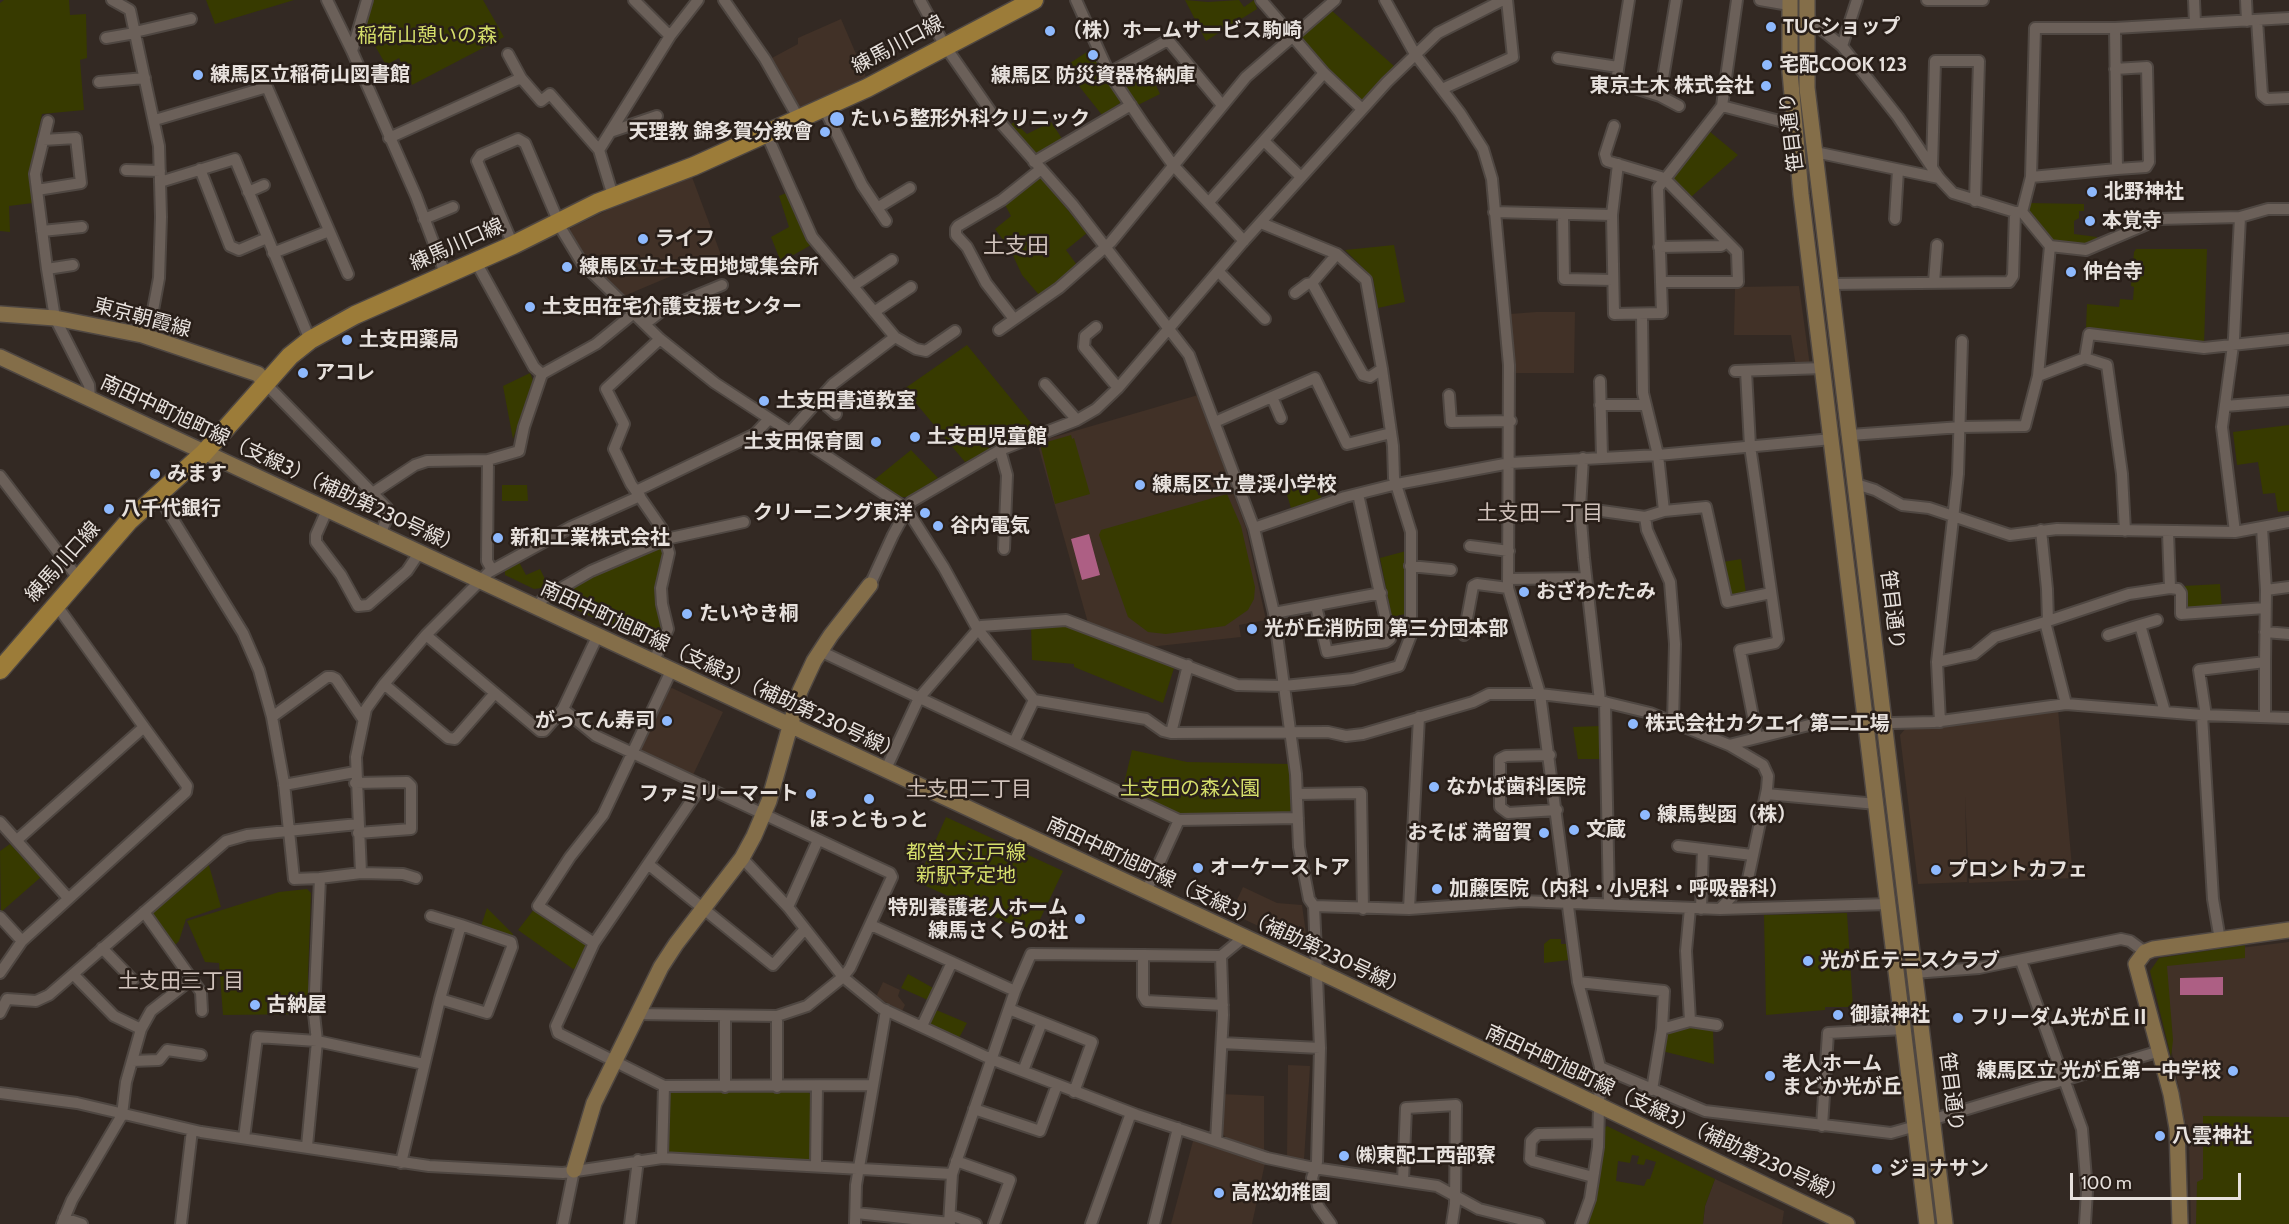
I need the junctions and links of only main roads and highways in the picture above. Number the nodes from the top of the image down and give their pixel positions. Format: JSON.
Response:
{"nodes":[{"id":1,"x":1034,"y":0,"type":"edge"},
{"id":2,"x":1807,"y":0,"type":"edge"},
{"id":3,"x":1789,"y":2,"type":"edge"},
{"id":4,"x":0,"y":314,"type":"edge"},
{"id":5,"x":0,"y":357,"type":"edge"},
{"id":6,"x":266,"y":384,"type":"junction"},
{"id":7,"x":204,"y":453,"type":"junction"},
{"id":8,"x":870,"y":585,"type":"road end"},
{"id":9,"x":0,"y":670,"type":"edge"},
{"id":10,"x":789,"y":726,"type":"junction"},
{"id":11,"x":2289,"y":930,"type":"edge"},
{"id":12,"x":574,"y":1170,"type":"road end"},
{"id":13,"x":1847,"y":1224,"type":"edge"},
{"id":14,"x":1927,"y":1224,"type":"edge"},
{"id":15,"x":1945,"y":1224,"type":"edge"},
{"id":16,"x":2180,"y":1224,"type":"edge"}],
"edges":[{"from":1,"to":6,"type":"main road","name":"練馬川口線"},
{"from":2,"to":15,"type":"main road","name":"笹目通り"},
{"from":3,"to":14,"type":"main road","name":"笹目通り"},
{"from":4,"to":6,"type":"main road","name":"東京朝霞線"},
{"from":5,"to":7,"type":"main road","name":"南田中町旭町線（支線3）（補助第230号線）"},
{"from":6,"to":7,"type":"main road","name":"練馬川口線"},
{"from":7,"to":9,"type":"main road","name":"練馬川口線"},
{"from":7,"to":10,"type":"main road","name":"南田中町旭町線（支線3）（補助第230号線）"},
{"from":8,"to":10,"type":"main road"},
{"from":10,"to":12,"type":"main road"},
{"from":10,"to":13,"type":"main road","name":"南田中町旭町線（支線3）（補助第230号線）"},
{"from":11,"to":16,"type":"main road"}]}
